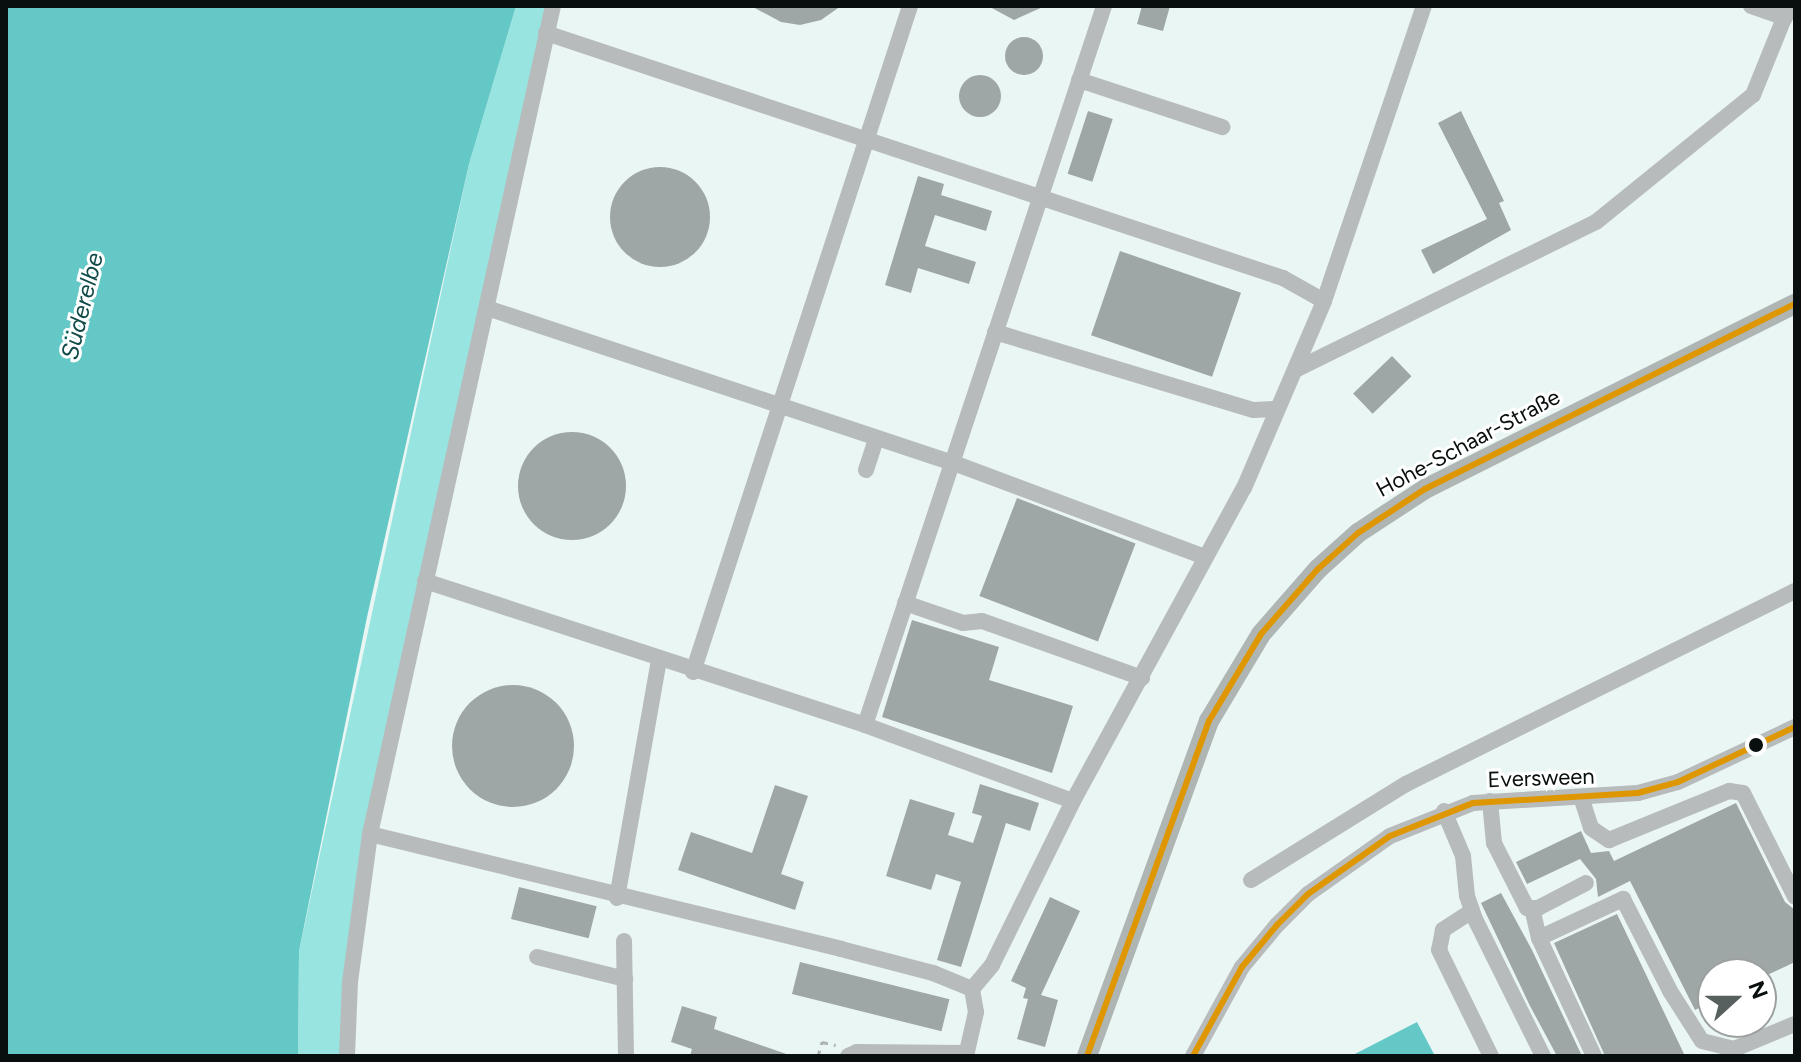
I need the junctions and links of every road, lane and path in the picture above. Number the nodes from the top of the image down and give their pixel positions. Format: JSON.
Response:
{"nodes":[{"id":1,"x":553,"y":6,"type":"edge"},
{"id":2,"x":910,"y":6,"type":"edge"},
{"id":3,"x":1104,"y":6,"type":"edge"},
{"id":4,"x":1424,"y":6,"type":"edge"},
{"id":5,"x":1751,"y":6,"type":"edge"},
{"id":6,"x":1787,"y":12,"type":"edge"},
{"id":7,"x":546,"y":33,"type":"junction"},
{"id":8,"x":1079,"y":80,"type":"junction"},
{"id":9,"x":1222,"y":127,"type":"dead end"},
{"id":10,"x":868,"y":142,"type":"junction"},
{"id":11,"x":1040,"y":198,"type":"junction"},
{"id":12,"x":1324,"y":301,"type":"junction"},
{"id":13,"x":1795,"y":304,"type":"edge"},
{"id":14,"x":487,"y":308,"type":"junction"},
{"id":15,"x":995,"y":332,"type":"junction"},
{"id":16,"x":1295,"y":370,"type":"junction"},
{"id":17,"x":781,"y":407,"type":"junction"},
{"id":18,"x":1276,"y":409,"type":"junction"},
{"id":19,"x":876,"y":439,"type":"junction"},
{"id":20,"x":951,"y":462,"type":"junction"},
{"id":21,"x":866,"y":470,"type":"dead end"},
{"id":22,"x":1205,"y":557,"type":"junction"},
{"id":23,"x":425,"y":581,"type":"junction"},
{"id":24,"x":1795,"y":591,"type":"edge"},
{"id":25,"x":905,"y":603,"type":"junction"},
{"id":26,"x":659,"y":661,"type":"junction"},
{"id":27,"x":693,"y":672,"type":"junction"},
{"id":28,"x":1142,"y":678,"type":"junction"},
{"id":29,"x":865,"y":725,"type":"junction"},
{"id":30,"x":1795,"y":727,"type":"edge"},
{"id":31,"x":1582,"y":800,"type":"junction"},
{"id":32,"x":1073,"y":801,"type":"junction"},
{"id":33,"x":1490,"y":801,"type":"junction"},
{"id":34,"x":1444,"y":811,"type":"junction"},
{"id":35,"x":370,"y":834,"type":"junction"},
{"id":36,"x":1251,"y":880,"type":"dead end"},
{"id":37,"x":1586,"y":883,"type":"dead end"},
{"id":38,"x":1795,"y":897,"type":"edge"},
{"id":39,"x":617,"y":898,"type":"junction"},
{"id":40,"x":1532,"y":908,"type":"junction"},
{"id":41,"x":1472,"y":911,"type":"junction"},
{"id":42,"x":1539,"y":938,"type":"junction"},
{"id":43,"x":624,"y":941,"type":"dead end"},
{"id":44,"x":537,"y":957,"type":"dead end"},
{"id":45,"x":625,"y":979,"type":"junction"},
{"id":46,"x":972,"y":989,"type":"junction"},
{"id":47,"x":1795,"y":1024,"type":"edge"},
{"id":48,"x":966,"y":1055,"type":"edge"},
{"id":49,"x":347,"y":1056,"type":"edge"},
{"id":50,"x":626,"y":1056,"type":"edge"},
{"id":51,"x":848,"y":1056,"type":"edge"},
{"id":52,"x":1087,"y":1056,"type":"edge"},
{"id":53,"x":1193,"y":1056,"type":"edge"},
{"id":54,"x":1491,"y":1056,"type":"edge"},
{"id":55,"x":1543,"y":1056,"type":"edge"},
{"id":56,"x":1594,"y":1056,"type":"edge"}],
"edges":[{"from":1,"to":7,"type":"street"},
{"from":2,"to":10,"type":"street"},
{"from":3,"to":8,"type":"street"},
{"from":4,"to":12,"type":"street"},
{"from":5,"to":6,"type":"street"},
{"from":6,"to":16,"type":"street"},
{"from":7,"to":10,"type":"street"},
{"from":7,"to":14,"type":"street"},
{"from":8,"to":9,"type":"street"},
{"from":8,"to":11,"type":"street"},
{"from":10,"to":11,"type":"street"},
{"from":10,"to":17,"type":"street"},
{"from":11,"to":12,"type":"street"},
{"from":11,"to":15,"type":"street"},
{"from":12,"to":16,"type":"street"},
{"from":13,"to":52,"type":"main road","name":"Hohe-Schaar-Straße"},
{"from":14,"to":17,"type":"street"},
{"from":14,"to":23,"type":"street"},
{"from":15,"to":18,"type":"street"},
{"from":15,"to":20,"type":"street"},
{"from":16,"to":18,"type":"street"},
{"from":17,"to":19,"type":"street"},
{"from":17,"to":27,"type":"street"},
{"from":18,"to":22,"type":"street"},
{"from":19,"to":20,"type":"street"},
{"from":19,"to":21,"type":"street"},
{"from":20,"to":22,"type":"street"},
{"from":20,"to":25,"type":"street"},
{"from":22,"to":28,"type":"street"},
{"from":23,"to":26,"type":"street"},
{"from":23,"to":35,"type":"street"},
{"from":24,"to":36,"type":"street"},
{"from":25,"to":28,"type":"street"},
{"from":25,"to":29,"type":"street"},
{"from":26,"to":27,"type":"street"},
{"from":26,"to":39,"type":"street"},
{"from":27,"to":29,"type":"street"},
{"from":28,"to":32,"type":"street"},
{"from":29,"to":32,"type":"street"},
{"from":30,"to":31,"type":"street","name":"Eversween"},
{"from":31,"to":33,"type":"street","name":"Eversween"},
{"from":31,"to":38,"type":"street"},
{"from":32,"to":46,"type":"street"},
{"from":33,"to":34,"type":"street","name":"Eversween"},
{"from":33,"to":40,"type":"street"},
{"from":34,"to":41,"type":"street"},
{"from":34,"to":53,"type":"street","name":"Eversween"},
{"from":35,"to":39,"type":"street"},
{"from":35,"to":49,"type":"street"},
{"from":37,"to":40,"type":"street"},
{"from":39,"to":46,"type":"street"},
{"from":40,"to":42,"type":"street"},
{"from":41,"to":54,"type":"street"},
{"from":41,"to":55,"type":"street"},
{"from":42,"to":47,"type":"street"},
{"from":42,"to":56,"type":"street"},
{"from":43,"to":45,"type":"street"},
{"from":44,"to":45,"type":"street"},
{"from":45,"to":50,"type":"street"},
{"from":46,"to":48,"type":"street"},
{"from":48,"to":51,"type":"street"}]}
